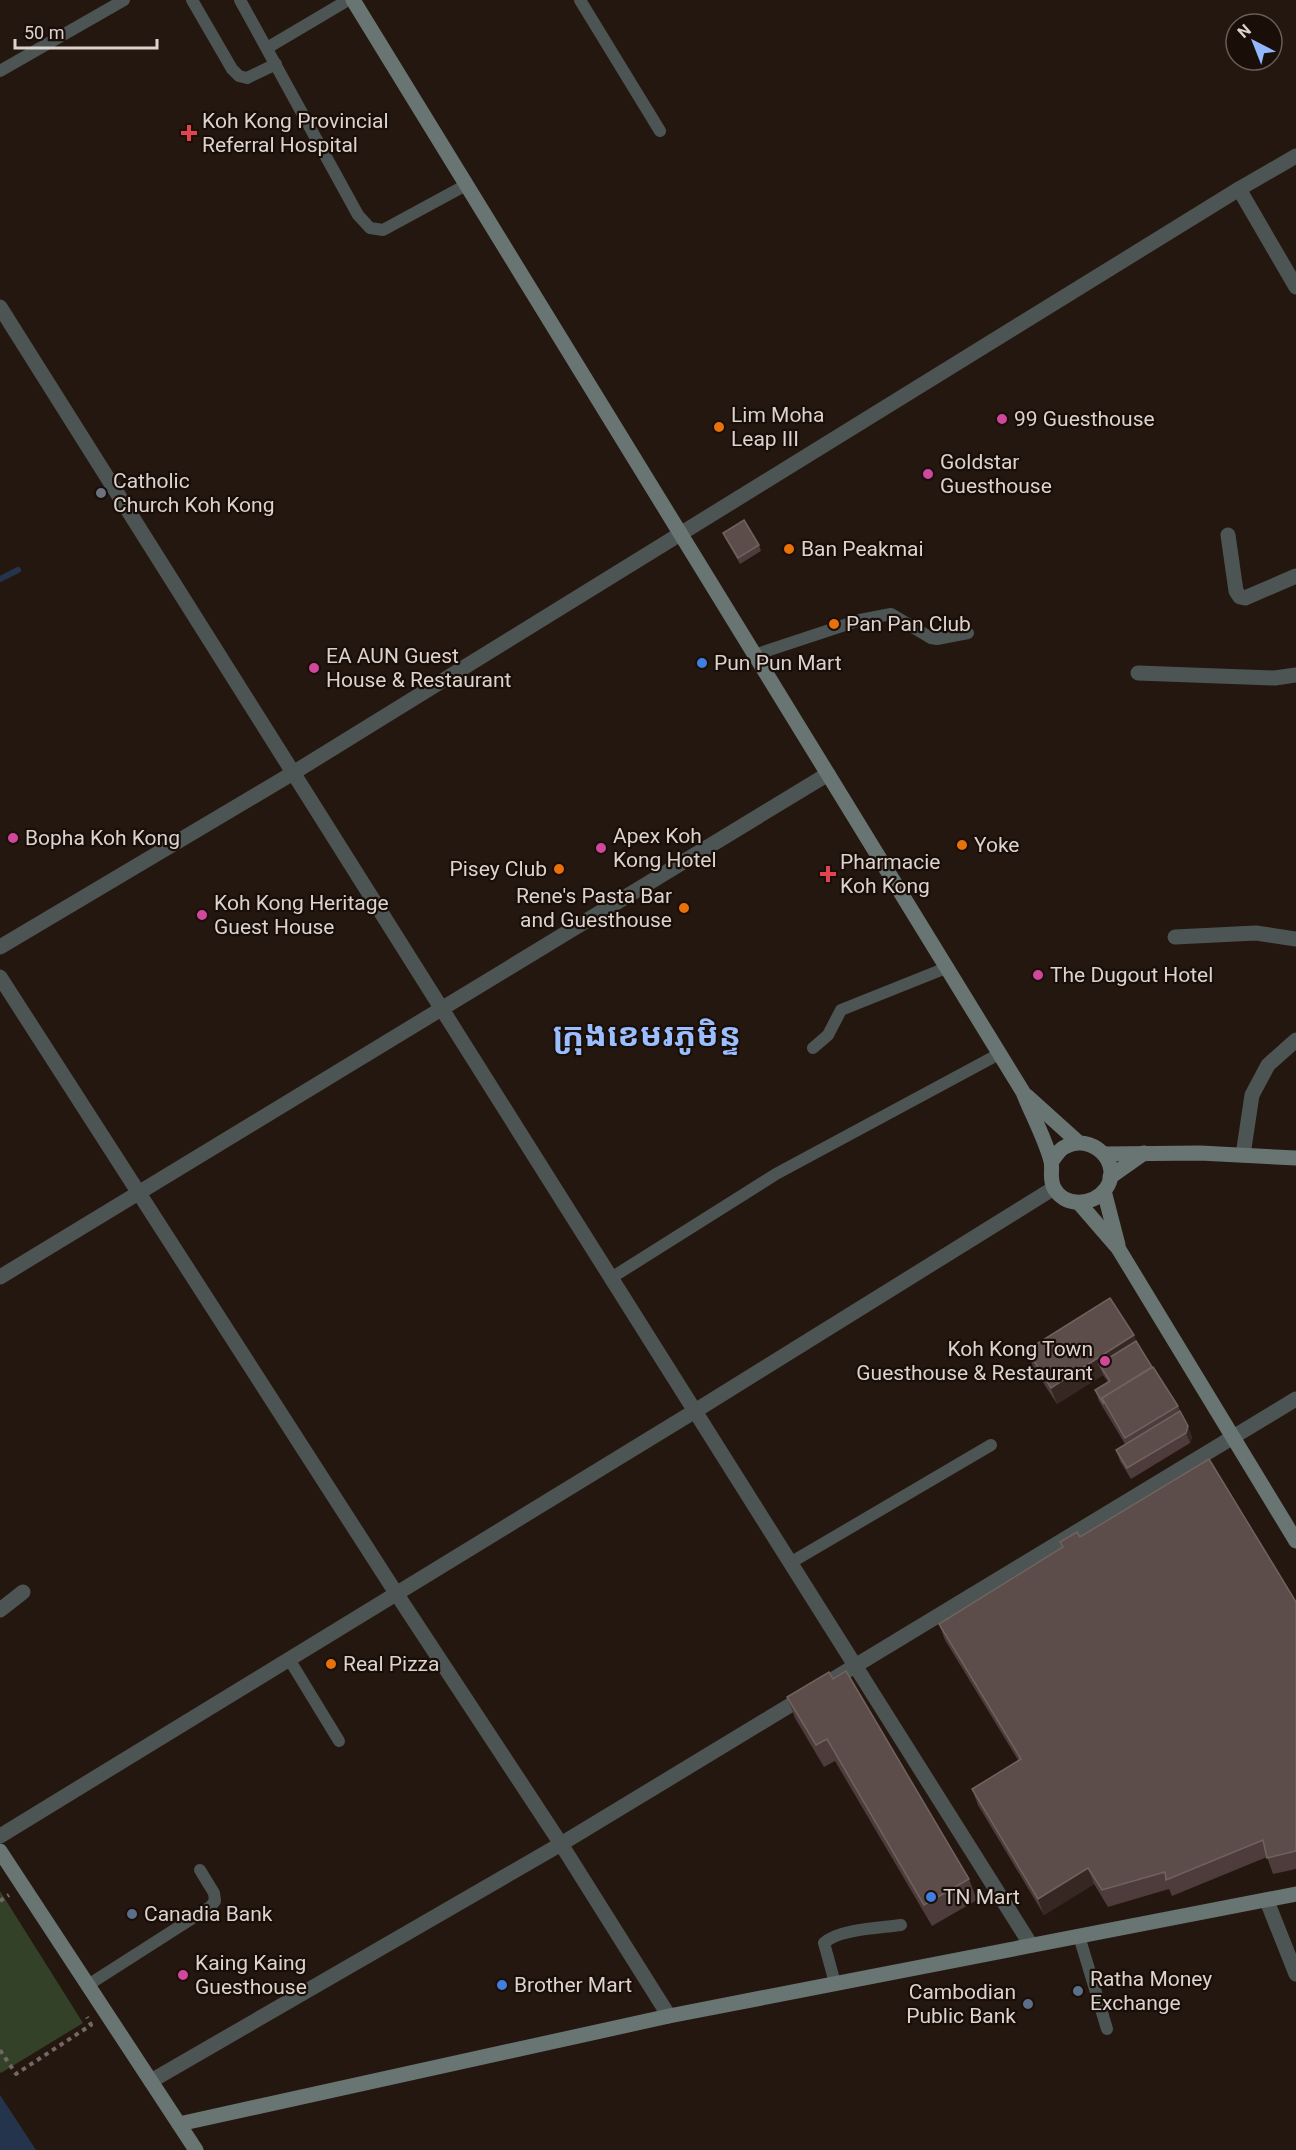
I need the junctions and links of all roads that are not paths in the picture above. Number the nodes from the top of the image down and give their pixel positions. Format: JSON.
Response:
{"nodes":[{"id":1,"x":124,"y":0,"type":"edge"},
{"id":2,"x":192,"y":0,"type":"edge"},
{"id":3,"x":240,"y":0,"type":"edge"},
{"id":4,"x":348,"y":0,"type":"edge"},
{"id":5,"x":352,"y":0,"type":"edge"},
{"id":6,"x":580,"y":0,"type":"edge"},
{"id":7,"x":267,"y":48,"type":"junction"},
{"id":8,"x":276,"y":64,"type":"junction"},
{"id":9,"x":0,"y":71,"type":"edge"},
{"id":10,"x":660,"y":131,"type":"dead end"},
{"id":11,"x":1296,"y":156,"type":"edge"},
{"id":12,"x":466,"y":185,"type":"junction"},
{"id":13,"x":1239,"y":189,"type":"junction"},
{"id":14,"x":1296,"y":287,"type":"edge"},
{"id":15,"x":0,"y":307,"type":"edge"},
{"id":16,"x":680,"y":534,"type":"junction"},
{"id":17,"x":1228,"y":535,"type":"dead end"},
{"id":18,"x":1296,"y":576,"type":"edge"},
{"id":19,"x":968,"y":633,"type":"dead end"},
{"id":20,"x":754,"y":655,"type":"junction"},
{"id":21,"x":1138,"y":673,"type":"dead end"},
{"id":22,"x":1296,"y":675,"type":"edge"},
{"id":23,"x":293,"y":773,"type":"junction"},
{"id":24,"x":828,"y":774,"type":"junction"},
{"id":25,"x":1175,"y":937,"type":"dead end"},
{"id":26,"x":1296,"y":939,"type":"edge"},
{"id":27,"x":0,"y":947,"type":"edge"},
{"id":28,"x":946,"y":968,"type":"junction"},
{"id":29,"x":0,"y":977,"type":"edge"},
{"id":30,"x":441,"y":1008,"type":"junction"},
{"id":31,"x":1296,"y":1040,"type":"edge"},
{"id":32,"x":813,"y":1048,"type":"dead end"},
{"id":33,"x":999,"y":1054,"type":"junction"},
{"id":34,"x":1023,"y":1092,"type":"junction"},
{"id":35,"x":1078,"y":1142,"type":"junction"},
{"id":36,"x":1143,"y":1153,"type":"junction"},
{"id":37,"x":1104,"y":1154,"type":"junction"},
{"id":38,"x":1243,"y":1155,"type":"junction"},
{"id":39,"x":1296,"y":1158,"type":"edge"},
{"id":40,"x":1052,"y":1162,"type":"junction"},
{"id":41,"x":1107,"y":1184,"type":"junction"},
{"id":42,"x":1054,"y":1188,"type":"junction"},
{"id":43,"x":138,"y":1192,"type":"junction"},
{"id":44,"x":1079,"y":1203,"type":"junction"},
{"id":45,"x":1118,"y":1248,"type":"junction"},
{"id":46,"x":0,"y":1277,"type":"edge"},
{"id":47,"x":611,"y":1278,"type":"junction"},
{"id":48,"x":1296,"y":1399,"type":"edge"},
{"id":49,"x":694,"y":1411,"type":"junction"},
{"id":50,"x":1234,"y":1438,"type":"junction"},
{"id":51,"x":991,"y":1445,"type":"dead end"},
{"id":52,"x":1296,"y":1541,"type":"edge"},
{"id":53,"x":790,"y":1563,"type":"junction"},
{"id":54,"x":23,"y":1592,"type":"dead end"},
{"id":55,"x":396,"y":1593,"type":"junction"},
{"id":56,"x":0,"y":1610,"type":"edge"},
{"id":57,"x":289,"y":1659,"type":"junction"},
{"id":58,"x":855,"y":1665,"type":"junction"},
{"id":59,"x":339,"y":1741,"type":"dead end"},
{"id":60,"x":0,"y":1836,"type":"edge"},
{"id":61,"x":561,"y":1844,"type":"junction"},
{"id":62,"x":0,"y":1851,"type":"edge"},
{"id":63,"x":200,"y":1870,"type":"dead end"},
{"id":64,"x":1296,"y":1894,"type":"edge"},
{"id":65,"x":1267,"y":1901,"type":"junction"},
{"id":66,"x":901,"y":1925,"type":"dead end"},
{"id":67,"x":1079,"y":1936,"type":"junction"},
{"id":68,"x":1031,"y":1945,"type":"junction"},
{"id":69,"x":1296,"y":1974,"type":"edge"},
{"id":70,"x":836,"y":1983,"type":"junction"},
{"id":71,"x":88,"y":1985,"type":"junction"},
{"id":72,"x":669,"y":2016,"type":"junction"},
{"id":73,"x":1107,"y":2029,"type":"dead end"},
{"id":74,"x":151,"y":2080,"type":"junction"},
{"id":75,"x":179,"y":2124,"type":"junction"},
{"id":76,"x":196,"y":2150,"type":"edge"}],
"edges":[{"from":1,"to":9,"type":"lane"},
{"from":2,"to":8,"type":"lane"},
{"from":3,"to":7,"type":"lane"},
{"from":4,"to":7,"type":"lane"},
{"from":5,"to":12,"type":"street"},
{"from":6,"to":10,"type":"lane"},
{"from":7,"to":8,"type":"lane"},
{"from":8,"to":12,"type":"lane"},
{"from":11,"to":13,"type":"street"},
{"from":12,"to":16,"type":"street"},
{"from":13,"to":14,"type":"street"},
{"from":13,"to":16,"type":"street"},
{"from":15,"to":23,"type":"street"},
{"from":16,"to":20,"type":"street"},
{"from":16,"to":23,"type":"street"},
{"from":17,"to":18,"type":"street"},
{"from":19,"to":20,"type":"lane"},
{"from":20,"to":24,"type":"street"},
{"from":21,"to":22,"type":"street"},
{"from":23,"to":27,"type":"street"},
{"from":23,"to":30,"type":"street"},
{"from":24,"to":28,"type":"street"},
{"from":24,"to":30,"type":"street"},
{"from":25,"to":26,"type":"street"},
{"from":28,"to":32,"type":"lane"},
{"from":28,"to":33,"type":"street"},
{"from":29,"to":43,"type":"street"},
{"from":30,"to":43,"type":"street"},
{"from":30,"to":47,"type":"street"},
{"from":31,"to":38,"type":"street"},
{"from":33,"to":34,"type":"street"},
{"from":33,"to":47,"type":"lane"},
{"from":34,"to":35,"type":"street"},
{"from":34,"to":40,"type":"street"},
{"from":35,"to":37,"type":"street"},
{"from":35,"to":40,"type":"street"},
{"from":36,"to":37,"type":"street"},
{"from":36,"to":38,"type":"street"},
{"from":36,"to":41,"type":"street"},
{"from":37,"to":41,"type":"street"},
{"from":38,"to":39,"type":"street"},
{"from":40,"to":42,"type":"street"},
{"from":41,"to":44,"type":"street"},
{"from":41,"to":45,"type":"street"},
{"from":42,"to":44,"type":"street"},
{"from":42,"to":49,"type":"street"},
{"from":43,"to":46,"type":"street"},
{"from":43,"to":55,"type":"street"},
{"from":44,"to":45,"type":"street"},
{"from":45,"to":50,"type":"street"},
{"from":47,"to":49,"type":"street"},
{"from":48,"to":50,"type":"street"},
{"from":49,"to":53,"type":"street"},
{"from":49,"to":55,"type":"street"},
{"from":50,"to":52,"type":"street"},
{"from":50,"to":58,"type":"street"},
{"from":51,"to":53,"type":"lane"},
{"from":53,"to":58,"type":"street"},
{"from":54,"to":56,"type":"street"},
{"from":55,"to":57,"type":"street"},
{"from":55,"to":61,"type":"street"},
{"from":57,"to":59,"type":"lane"},
{"from":57,"to":60,"type":"street"},
{"from":58,"to":61,"type":"street"},
{"from":58,"to":68,"type":"street"},
{"from":61,"to":72,"type":"street"},
{"from":61,"to":74,"type":"street"},
{"from":62,"to":71,"type":"street"},
{"from":63,"to":71,"type":"lane"},
{"from":64,"to":65,"type":"street"},
{"from":65,"to":67,"type":"street"},
{"from":65,"to":69,"type":"street"},
{"from":66,"to":70,"type":"lane"},
{"from":67,"to":68,"type":"street"},
{"from":67,"to":73,"type":"lane"},
{"from":68,"to":70,"type":"street"},
{"from":70,"to":72,"type":"street"},
{"from":71,"to":74,"type":"street"},
{"from":72,"to":75,"type":"street"},
{"from":74,"to":75,"type":"street"},
{"from":75,"to":76,"type":"street"}]}
